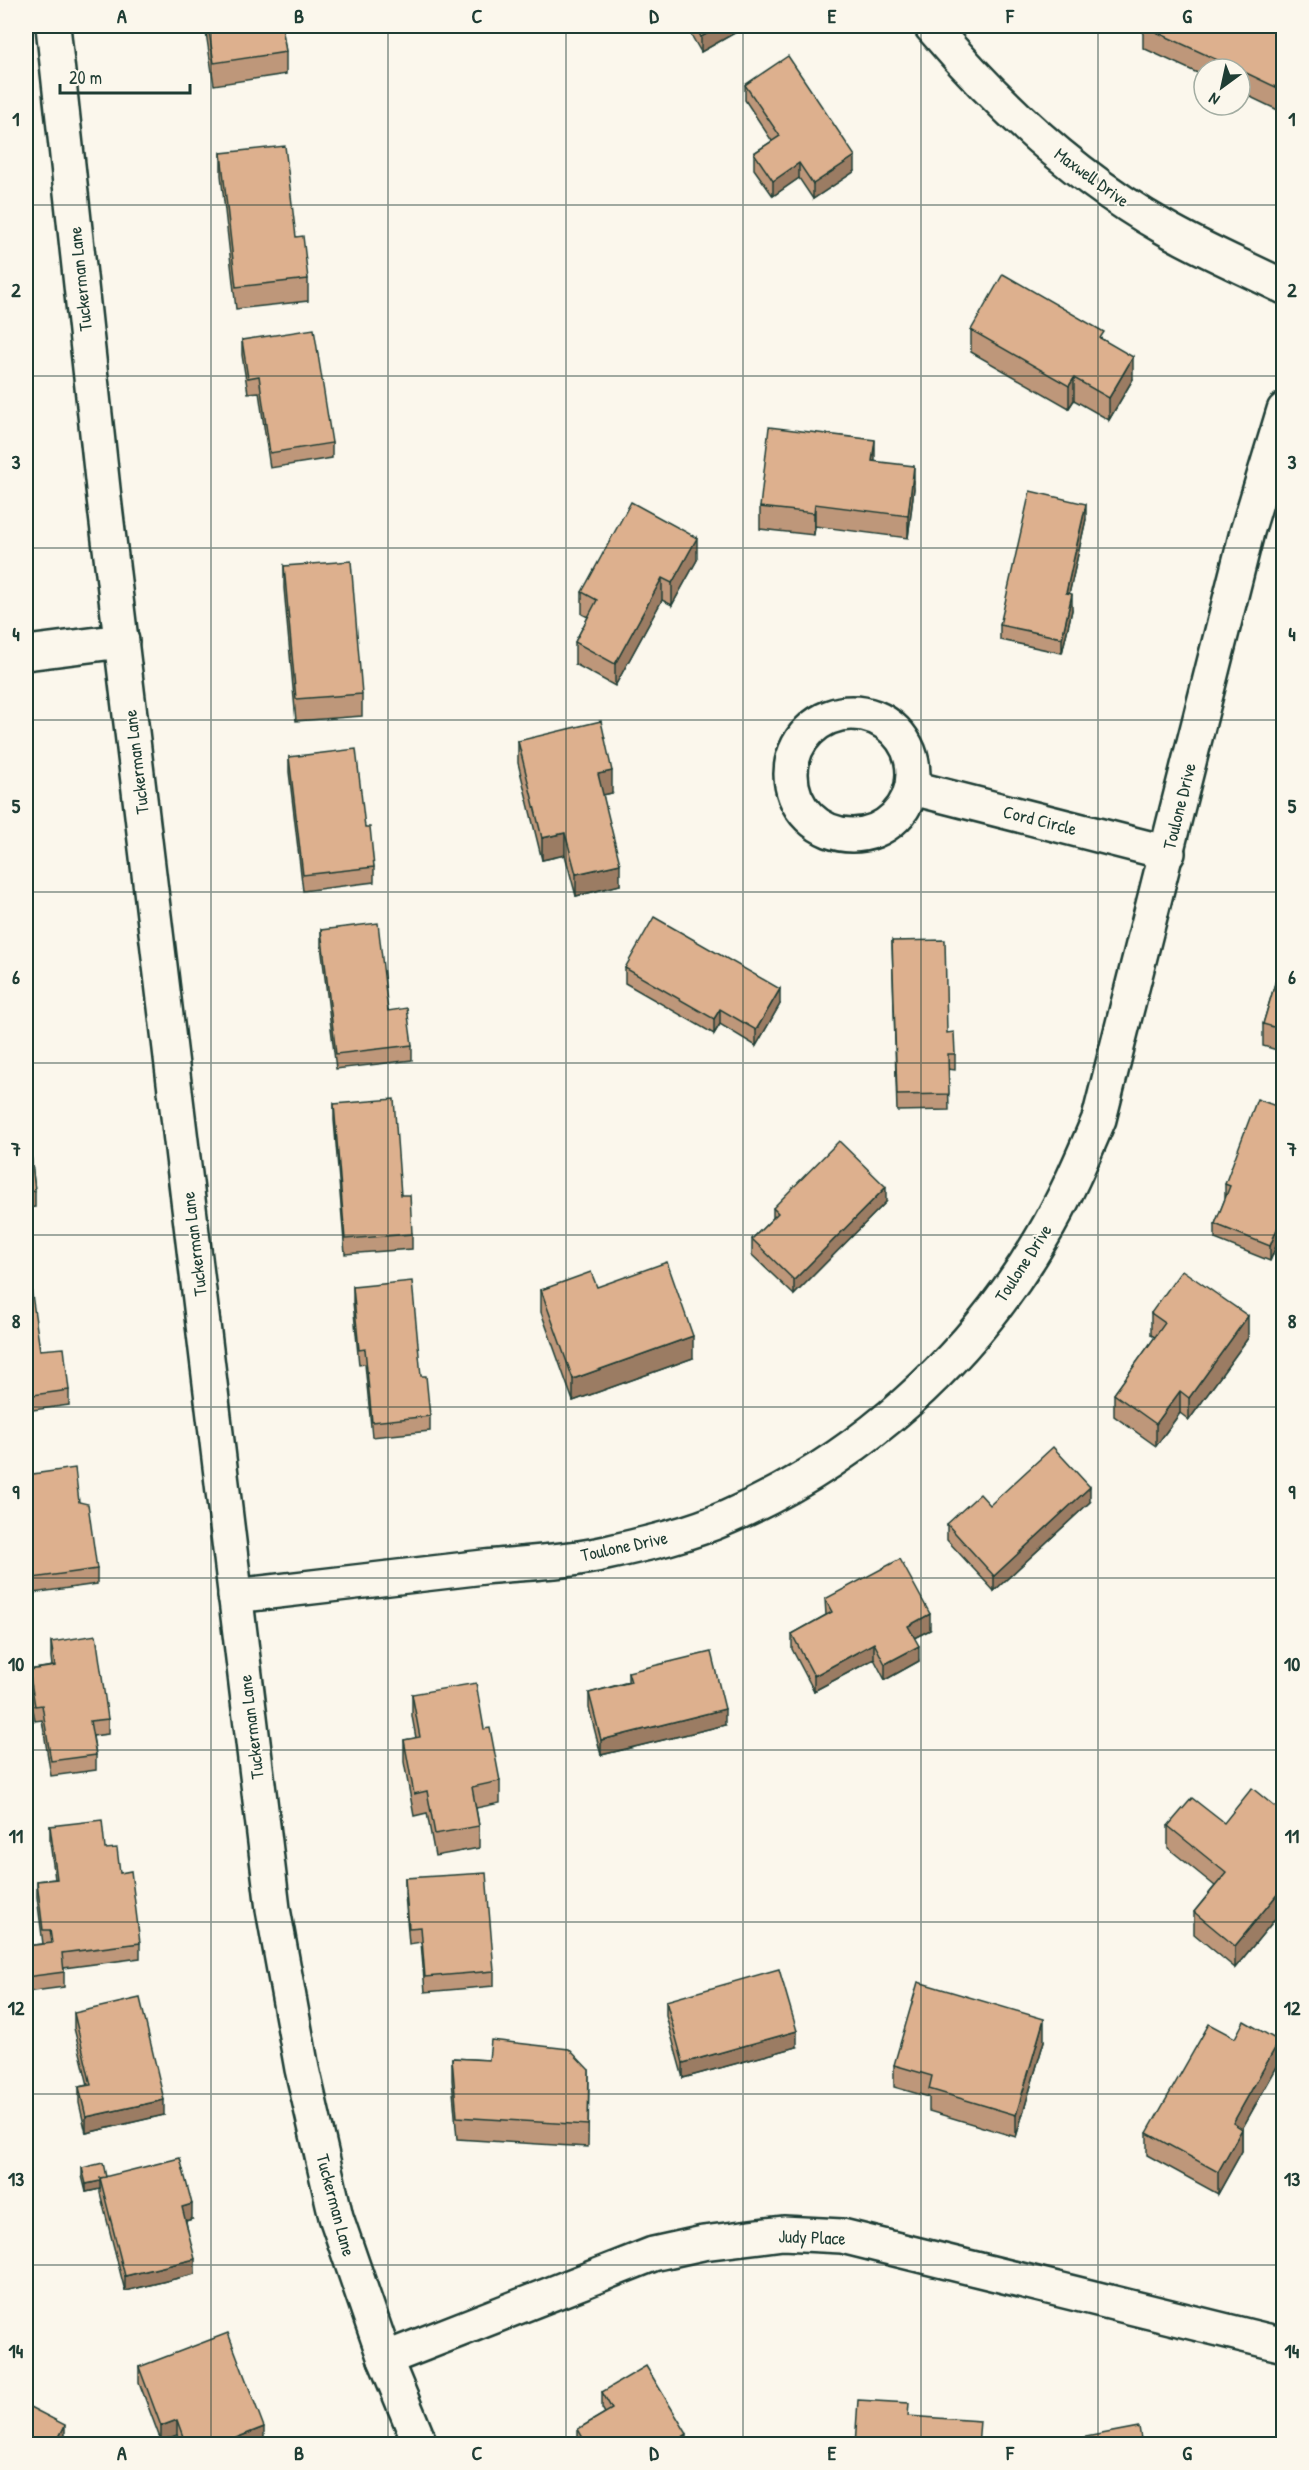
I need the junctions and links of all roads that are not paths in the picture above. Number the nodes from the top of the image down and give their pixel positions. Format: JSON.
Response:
{"nodes":[{"id":1,"x":53,"y":26,"type":"edge"},
{"id":2,"x":932,"y":26,"type":"edge"},
{"id":3,"x":1284,"y":287,"type":"edge"},
{"id":4,"x":1284,"y":410,"type":"edge"},
{"id":5,"x":122,"y":641,"type":"junction"},
{"id":6,"x":26,"y":653,"type":"edge"},
{"id":7,"x":912,"y":788,"type":"dead end"},
{"id":8,"x":1168,"y":853,"type":"junction"},
{"id":9,"x":235,"y":1596,"type":"junction"},
{"id":10,"x":1284,"y":2345,"type":"edge"},
{"id":11,"x":385,"y":2359,"type":"junction"},
{"id":12,"x":420,"y":2445,"type":"edge"}],
"edges":[{"from":1,"to":5,"type":"street","name":"Tuckerman Lane"},
{"from":2,"to":3,"type":"street","name":"Maxwell Drive"},
{"from":4,"to":8,"type":"street","name":"Toulone Drive"},
{"from":5,"to":6,"type":"street"},
{"from":5,"to":9,"type":"street","name":"Tuckerman Lane"},
{"from":7,"to":8,"type":"street","name":"Cord Circle"},
{"from":8,"to":9,"type":"street","name":"Toulone Drive"},
{"from":9,"to":11,"type":"street","name":"Tuckerman Lane"},
{"from":10,"to":11,"type":"street","name":"Judy Place"},
{"from":11,"to":12,"type":"street","name":"Tuckerman Lane"}]}
